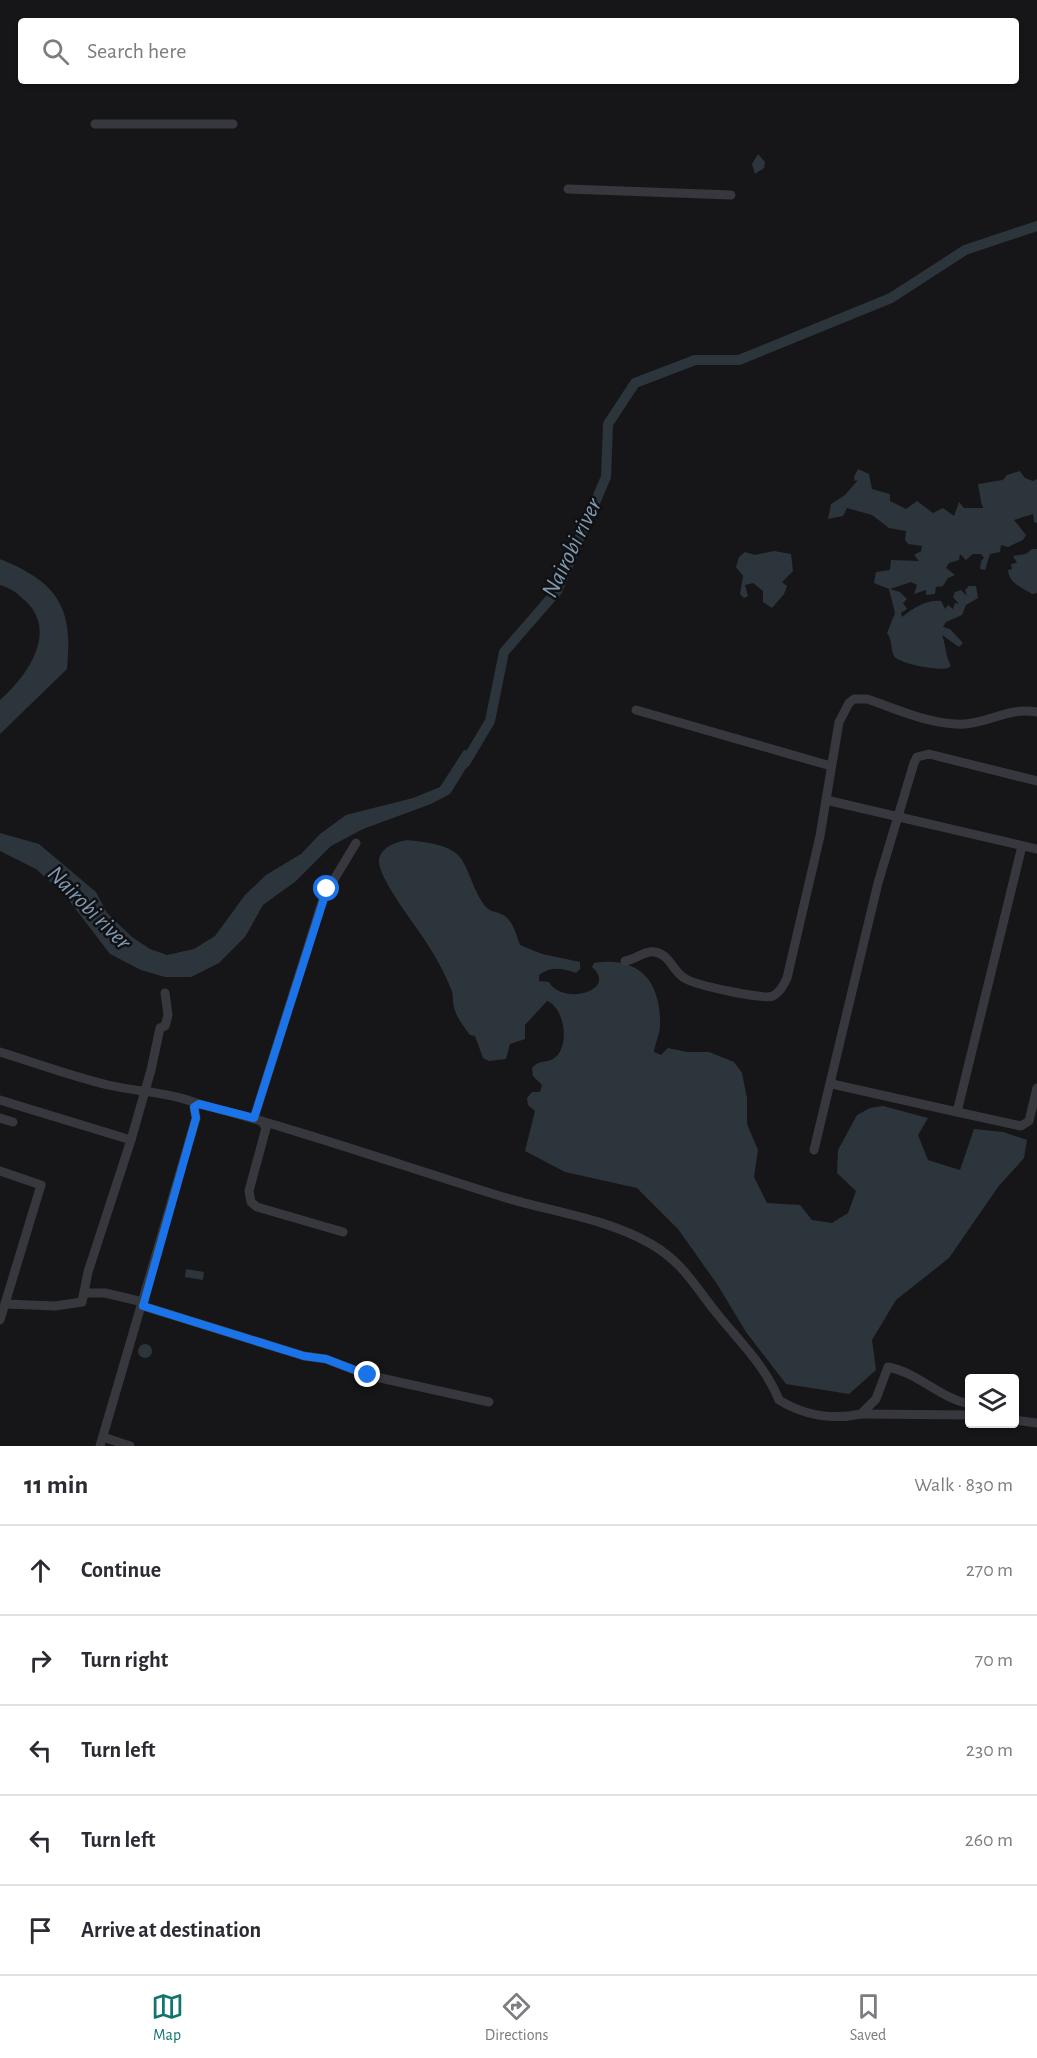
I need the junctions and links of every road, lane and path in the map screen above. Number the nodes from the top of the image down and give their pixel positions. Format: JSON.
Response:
{"nodes":[{"id":1,"x":95,"y":124,"type":"dead end"},
{"id":2,"x":232,"y":124,"type":"dead end"},
{"id":3,"x":568,"y":189,"type":"dead end"},
{"id":4,"x":731,"y":195,"type":"dead end"},
{"id":5,"x":636,"y":710,"type":"dead end"},
{"id":6,"x":1037,"y":712,"type":"edge"},
{"id":7,"x":831,"y":765,"type":"junction"},
{"id":8,"x":1037,"y":781,"type":"edge"},
{"id":9,"x":826,"y":800,"type":"junction"},
{"id":10,"x":897,"y":818,"type":"junction"},
{"id":11,"x":356,"y":843,"type":"dead end"},
{"id":12,"x":1022,"y":846,"type":"junction"},
{"id":13,"x":1037,"y":849,"type":"edge"},
{"id":14,"x":625,"y":961,"type":"dead end"},
{"id":15,"x":165,"y":993,"type":"dead end"},
{"id":16,"x":0,"y":1052,"type":"edge"},
{"id":17,"x":832,"y":1084,"type":"junction"},
{"id":18,"x":1037,"y":1088,"type":"edge"},
{"id":19,"x":145,"y":1091,"type":"junction"},
{"id":20,"x":0,"y":1100,"type":"edge"},
{"id":21,"x":199,"y":1104,"type":"junction"},
{"id":22,"x":957,"y":1112,"type":"junction"},
{"id":23,"x":0,"y":1118,"type":"edge"},
{"id":24,"x":258,"y":1120,"type":"junction"},
{"id":25,"x":13,"y":1122,"type":"dead end"},
{"id":26,"x":131,"y":1140,"type":"junction"},
{"id":27,"x":814,"y":1150,"type":"dead end"},
{"id":28,"x":0,"y":1171,"type":"edge"},
{"id":29,"x":343,"y":1232,"type":"dead end"},
{"id":30,"x":84,"y":1293,"type":"junction"},
{"id":31,"x":6,"y":1305,"type":"junction"},
{"id":32,"x":143,"y":1306,"type":"junction"},
{"id":33,"x":0,"y":1320,"type":"edge"},
{"id":34,"x":489,"y":1402,"type":"dead end"},
{"id":35,"x":965,"y":1403,"type":"edge"},
{"id":36,"x":861,"y":1414,"type":"junction"},
{"id":37,"x":965,"y":1415,"type":"edge"},
{"id":38,"x":1019,"y":1419,"type":"edge"},
{"id":39,"x":1035,"y":1423,"type":"edge"},
{"id":40,"x":101,"y":1441,"type":"edge"},
{"id":41,"x":130,"y":1446,"type":"edge"}],
"edges":[{"from":1,"to":2,"type":"street"},
{"from":3,"to":4,"type":"street"},
{"from":5,"to":7,"type":"street"},
{"from":6,"to":7,"type":"street"},
{"from":7,"to":9,"type":"street"},
{"from":8,"to":10,"type":"street"},
{"from":9,"to":10,"type":"street"},
{"from":9,"to":14,"type":"street"},
{"from":10,"to":12,"type":"street"},
{"from":10,"to":17,"type":"street"},
{"from":11,"to":24,"type":"street"},
{"from":12,"to":13,"type":"street"},
{"from":12,"to":22,"type":"street"},
{"from":15,"to":19,"type":"street"},
{"from":16,"to":19,"type":"street"},
{"from":17,"to":22,"type":"street"},
{"from":17,"to":27,"type":"street"},
{"from":18,"to":22,"type":"street"},
{"from":19,"to":21,"type":"street"},
{"from":19,"to":26,"type":"street"},
{"from":20,"to":26,"type":"street"},
{"from":21,"to":24,"type":"street"},
{"from":21,"to":32,"type":"street"},
{"from":23,"to":25,"type":"street"},
{"from":24,"to":29,"type":"street"},
{"from":24,"to":36,"type":"street"},
{"from":26,"to":30,"type":"street"},
{"from":28,"to":31,"type":"street"},
{"from":30,"to":31,"type":"street"},
{"from":30,"to":32,"type":"street"},
{"from":31,"to":33,"type":"street"},
{"from":32,"to":34,"type":"street"},
{"from":32,"to":40,"type":"street"},
{"from":35,"to":36,"type":"street"},
{"from":36,"to":37,"type":"street"},
{"from":38,"to":39,"type":"street"},
{"from":40,"to":41,"type":"street"}]}
